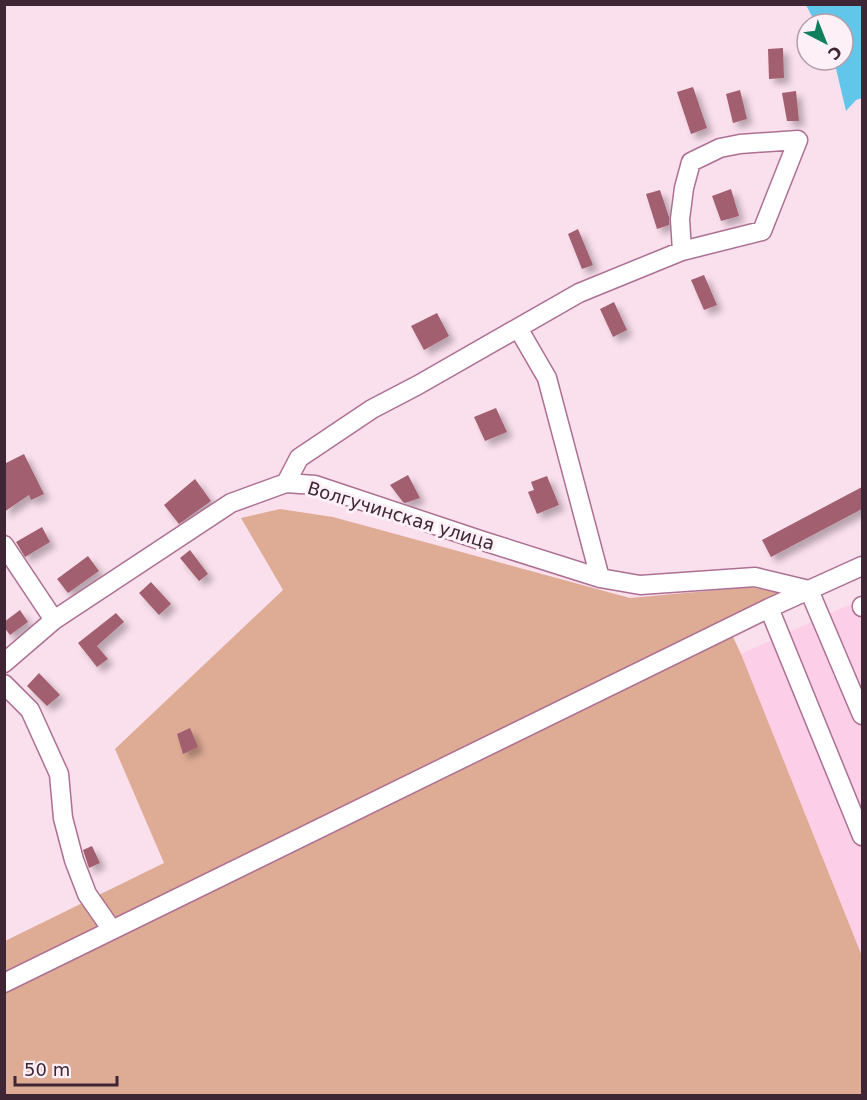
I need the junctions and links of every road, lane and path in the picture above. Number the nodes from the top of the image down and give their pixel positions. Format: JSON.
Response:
{"nodes":[{"id":1,"x":682,"y":251,"type":"junction"},
{"id":2,"x":518,"y":328,"type":"junction"},
{"id":3,"x":286,"y":483,"type":"junction"},
{"id":4,"x":4,"y":545,"type":"edge"},
{"id":5,"x":862,"y":566,"type":"edge"},
{"id":6,"x":600,"y":578,"type":"junction"},
{"id":7,"x":809,"y":590,"type":"junction"},
{"id":8,"x":769,"y":608,"type":"junction"},
{"id":9,"x":54,"y":620,"type":"junction"},
{"id":10,"x":4,"y":663,"type":"edge"},
{"id":11,"x":4,"y":684,"type":"edge"},
{"id":12,"x":861,"y":709,"type":"edge"},
{"id":13,"x":862,"y":836,"type":"edge"},
{"id":14,"x":112,"y":930,"type":"junction"},
{"id":15,"x":4,"y":983,"type":"edge"}],
"edges":[{"from":1,"to":1,"type":"street"},
{"from":1,"to":2,"type":"street"},
{"from":2,"to":3,"type":"street"},
{"from":2,"to":6,"type":"street"},
{"from":3,"to":6,"type":"street","name":"Волгучинская улица"},
{"from":3,"to":9,"type":"street","name":"Волгучинская улица"},
{"from":4,"to":9,"type":"street"},
{"from":5,"to":7,"type":"street"},
{"from":6,"to":7,"type":"street","name":"Волгучинская улица"},
{"from":7,"to":8,"type":"street"},
{"from":7,"to":12,"type":"street"},
{"from":8,"to":13,"type":"street"},
{"from":8,"to":14,"type":"street"},
{"from":9,"to":10,"type":"street","name":"Волгучинская улица"},
{"from":11,"to":14,"type":"street"},
{"from":14,"to":15,"type":"street"}]}
